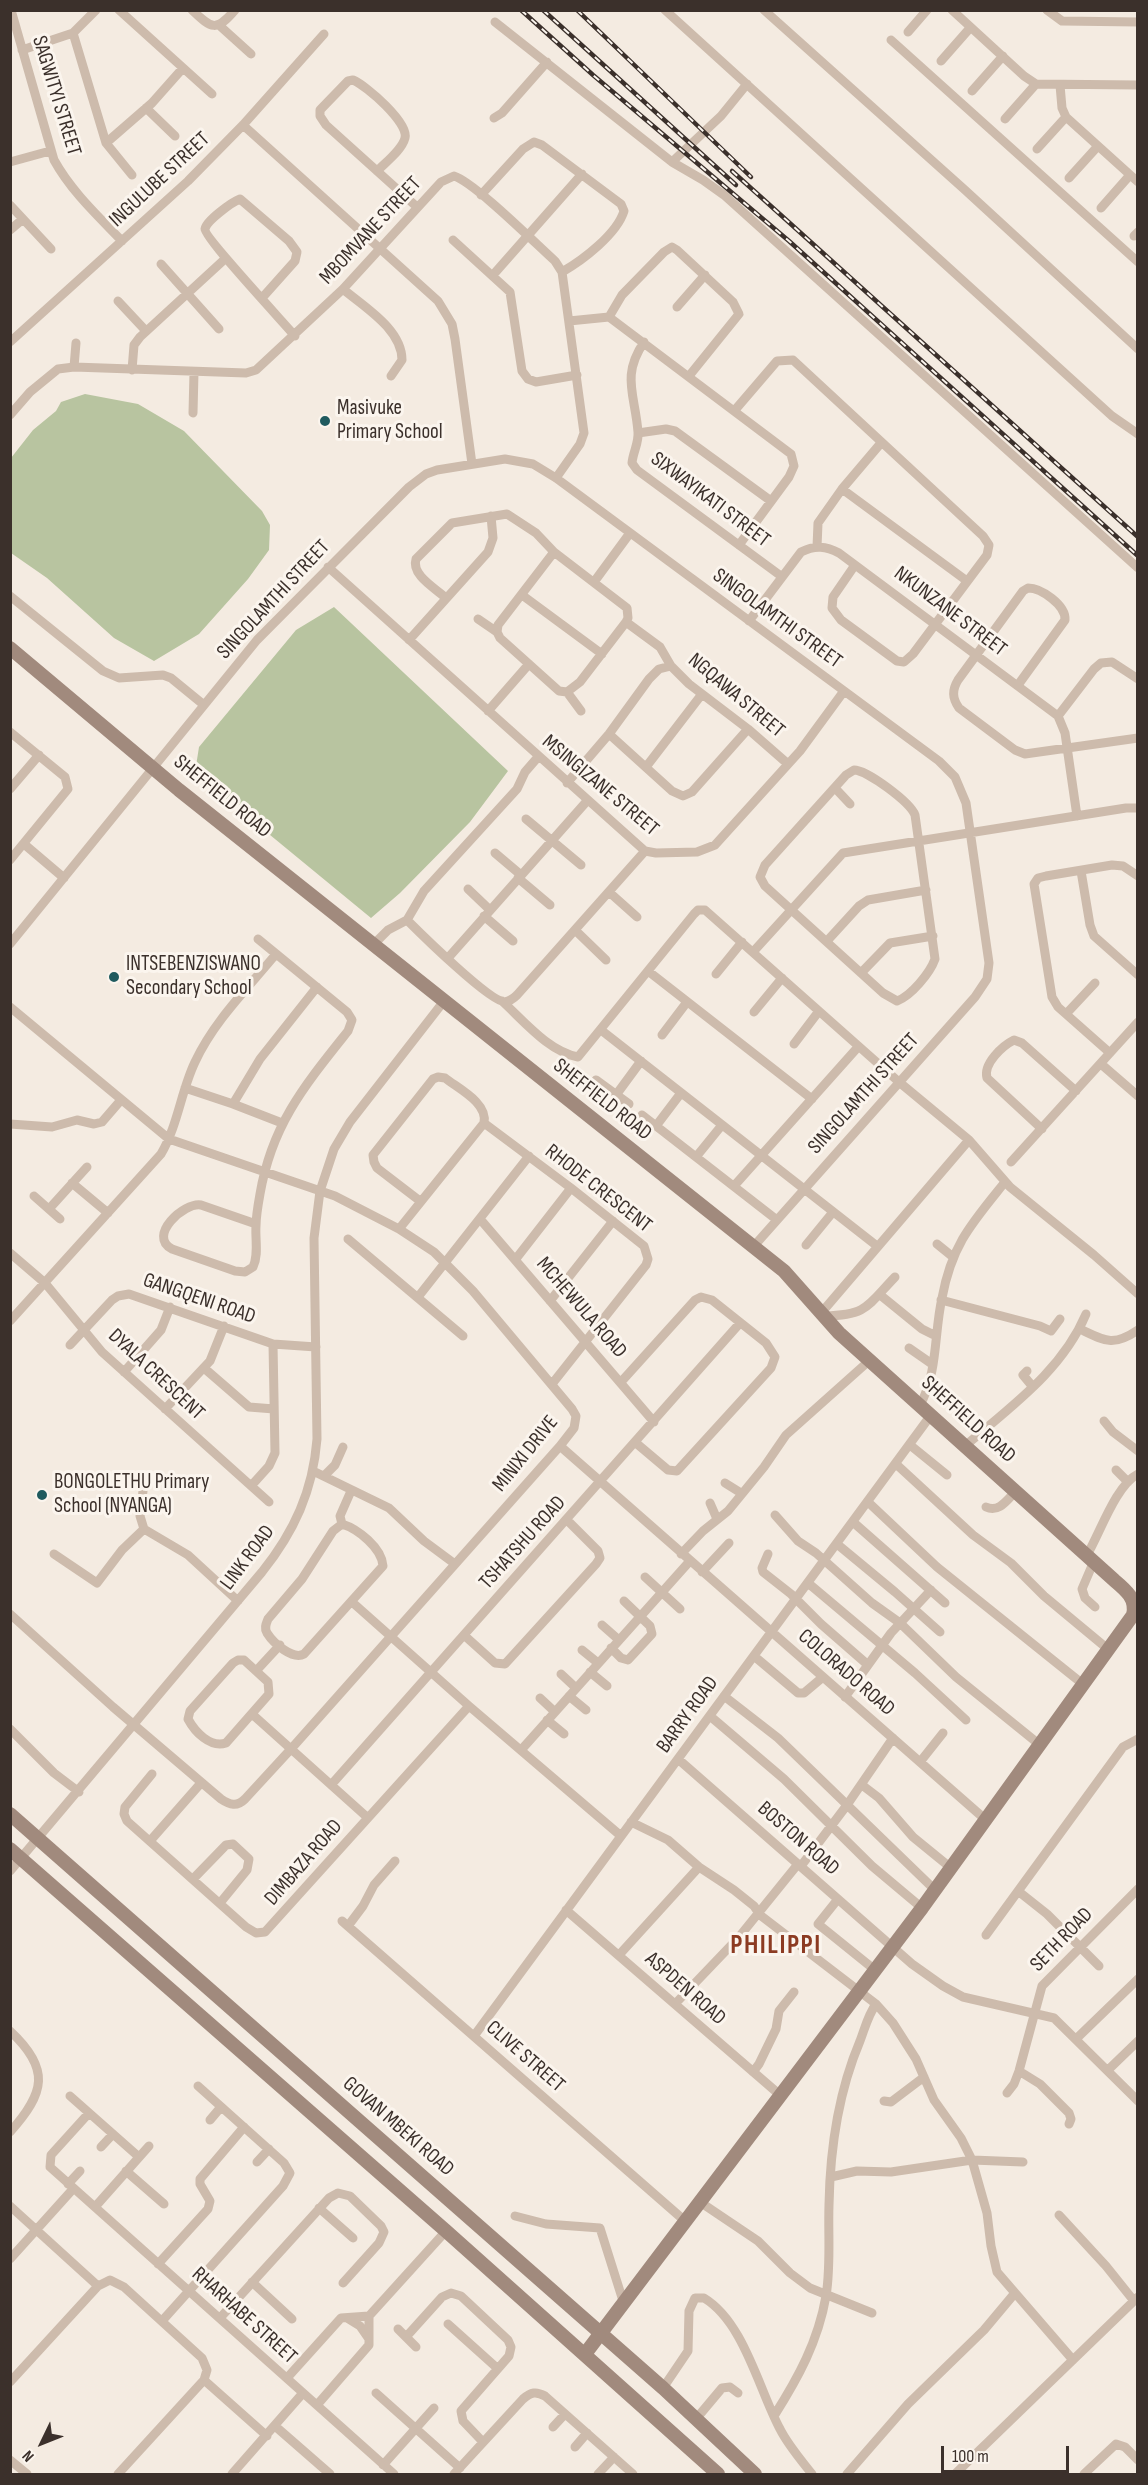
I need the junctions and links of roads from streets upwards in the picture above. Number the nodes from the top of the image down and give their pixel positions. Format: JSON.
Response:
{"nodes":[{"id":1,"x":11,"y":10,"type":"edge"},
{"id":2,"x":96,"y":10,"type":"edge"},
{"id":3,"x":119,"y":10,"type":"edge"},
{"id":4,"x":192,"y":10,"type":"edge"},
{"id":5,"x":235,"y":10,"type":"edge"},
{"id":6,"x":665,"y":10,"type":"edge"},
{"id":7,"x":764,"y":10,"type":"edge"},
{"id":8,"x":927,"y":10,"type":"edge"},
{"id":9,"x":952,"y":10,"type":"edge"},
{"id":10,"x":1047,"y":10,"type":"edge"},
{"id":11,"x":1129,"y":10,"type":"edge"},
{"id":12,"x":1133,"y":21,"type":"edge"},
{"id":13,"x":495,"y":22,"type":"dead end"},
{"id":14,"x":220,"y":26,"type":"junction"},
{"id":15,"x":970,"y":28,"type":"junction"},
{"id":16,"x":908,"y":32,"type":"dead end"},
{"id":17,"x":73,"y":33,"type":"junction"},
{"id":18,"x":324,"y":34,"type":"dead end"},
{"id":19,"x":891,"y":40,"type":"dead end"},
{"id":20,"x":22,"y":50,"type":"junction"},
{"id":21,"x":251,"y":54,"type":"dead end"},
{"id":22,"x":1003,"y":56,"type":"junction"},
{"id":23,"x":941,"y":61,"type":"dead end"},
{"id":24,"x":547,"y":62,"type":"junction"},
{"id":25,"x":183,"y":68,"type":"junction"},
{"id":26,"x":747,"y":84,"type":"junction"},
{"id":27,"x":1036,"y":84,"type":"junction"},
{"id":28,"x":1060,"y":85,"type":"junction"},
{"id":29,"x":1137,"y":86,"type":"edge"},
{"id":30,"x":972,"y":91,"type":"dead end"},
{"id":31,"x":212,"y":94,"type":"dead end"},
{"id":32,"x":146,"y":108,"type":"junction"},
{"id":33,"x":1066,"y":117,"type":"junction"},
{"id":34,"x":494,"y":118,"type":"dead end"},
{"id":35,"x":1005,"y":119,"type":"dead end"},
{"id":36,"x":243,"y":125,"type":"junction"},
{"id":37,"x":175,"y":136,"type":"dead end"},
{"id":38,"x":106,"y":143,"type":"junction"},
{"id":39,"x":1098,"y":146,"type":"junction"},
{"id":40,"x":1037,"y":148,"type":"dead end"},
{"id":41,"x":50,"y":151,"type":"junction"},
{"id":42,"x":10,"y":162,"type":"edge"},
{"id":43,"x":672,"y":162,"type":"junction"},
{"id":44,"x":377,"y":171,"type":"junction"},
{"id":45,"x":582,"y":174,"type":"junction"},
{"id":46,"x":132,"y":175,"type":"dead end"},
{"id":47,"x":1130,"y":175,"type":"junction"},
{"id":48,"x":1069,"y":178,"type":"dead end"},
{"id":49,"x":1137,"y":182,"type":"edge"},
{"id":50,"x":482,"y":195,"type":"junction"},
{"id":51,"x":10,"y":205,"type":"edge"},
{"id":52,"x":417,"y":207,"type":"junction"},
{"id":53,"x":1101,"y":208,"type":"dead end"},
{"id":54,"x":23,"y":219,"type":"junction"},
{"id":55,"x":10,"y":230,"type":"edge"},
{"id":56,"x":527,"y":236,"type":"junction"},
{"id":57,"x":453,"y":240,"type":"dead end"},
{"id":58,"x":122,"y":241,"type":"junction"},
{"id":59,"x":380,"y":248,"type":"junction"},
{"id":60,"x":51,"y":249,"type":"dead end"},
{"id":61,"x":226,"y":258,"type":"junction"},
{"id":62,"x":1137,"y":262,"type":"edge"},
{"id":63,"x":160,"y":264,"type":"dead end"},
{"id":64,"x":562,"y":272,"type":"junction"},
{"id":65,"x":493,"y":275,"type":"junction"},
{"id":66,"x":705,"y":275,"type":"junction"},
{"id":67,"x":343,"y":289,"type":"junction"},
{"id":68,"x":187,"y":294,"type":"junction"},
{"id":69,"x":262,"y":298,"type":"junction"},
{"id":70,"x":118,"y":301,"type":"dead end"},
{"id":71,"x":677,"y":307,"type":"dead end"},
{"id":72,"x":609,"y":317,"type":"junction"},
{"id":73,"x":569,"y":321,"type":"junction"},
{"id":74,"x":219,"y":329,"type":"dead end"},
{"id":75,"x":146,"y":331,"type":"junction"},
{"id":76,"x":296,"y":336,"type":"junction"},
{"id":77,"x":10,"y":342,"type":"edge"},
{"id":78,"x":644,"y":342,"type":"junction"},
{"id":79,"x":76,"y":343,"type":"dead end"},
{"id":80,"x":1137,"y":348,"type":"edge"},
{"id":81,"x":74,"y":367,"type":"junction"},
{"id":82,"x":132,"y":370,"type":"junction"},
{"id":83,"x":194,"y":372,"type":"junction"},
{"id":84,"x":577,"y":375,"type":"junction"},
{"id":85,"x":391,"y":376,"type":"dead end"},
{"id":86,"x":689,"y":376,"type":"junction"},
{"id":87,"x":735,"y":410,"type":"junction"},
{"id":88,"x":193,"y":413,"type":"dead end"},
{"id":89,"x":10,"y":415,"type":"edge"},
{"id":90,"x":638,"y":433,"type":"junction"},
{"id":91,"x":1137,"y":434,"type":"edge"},
{"id":92,"x":881,"y":443,"type":"junction"},
{"id":93,"x":472,"y":464,"type":"junction"},
{"id":94,"x":556,"y":478,"type":"junction"},
{"id":95,"x":842,"y":489,"type":"junction"},
{"id":96,"x":771,"y":501,"type":"junction"},
{"id":97,"x":490,"y":516,"type":"junction"},
{"id":98,"x":630,"y":532,"type":"junction"},
{"id":99,"x":739,"y":545,"type":"junction"},
{"id":100,"x":817,"y":547,"type":"junction"},
{"id":101,"x":554,"y":552,"type":"junction"},
{"id":102,"x":855,"y":565,"type":"junction"},
{"id":103,"x":328,"y":567,"type":"junction"},
{"id":104,"x":1137,"y":568,"type":"edge"},
{"id":105,"x":781,"y":576,"type":"junction"},
{"id":106,"x":967,"y":581,"type":"junction"},
{"id":107,"x":594,"y":582,"type":"junction"},
{"id":108,"x":522,"y":595,"type":"junction"},
{"id":109,"x":10,"y":596,"type":"edge"},
{"id":110,"x":446,"y":598,"type":"junction"},
{"id":111,"x":478,"y":619,"type":"dead end"},
{"id":112,"x":749,"y":621,"type":"junction"},
{"id":113,"x":626,"y":622,"type":"junction"},
{"id":114,"x":935,"y":624,"type":"junction"},
{"id":115,"x":497,"y":632,"type":"junction"},
{"id":116,"x":409,"y":640,"type":"junction"},
{"id":117,"x":10,"y":648,"type":"edge"},
{"id":118,"x":602,"y":654,"type":"junction"},
{"id":119,"x":976,"y":654,"type":"junction"},
{"id":120,"x":529,"y":664,"type":"junction"},
{"id":121,"x":670,"y":666,"type":"junction"},
{"id":122,"x":1137,"y":679,"type":"edge"},
{"id":123,"x":1018,"y":685,"type":"junction"},
{"id":124,"x":844,"y":691,"type":"junction"},
{"id":125,"x":567,"y":692,"type":"junction"},
{"id":126,"x":702,"y":694,"type":"junction"},
{"id":127,"x":204,"y":705,"type":"junction"},
{"id":128,"x":488,"y":711,"type":"junction"},
{"id":129,"x":581,"y":711,"type":"dead end"},
{"id":130,"x":1058,"y":716,"type":"junction"},
{"id":131,"x":748,"y":729,"type":"junction"},
{"id":132,"x":10,"y":732,"type":"edge"},
{"id":133,"x":609,"y":734,"type":"junction"},
{"id":134,"x":1137,"y":738,"type":"edge"},
{"id":135,"x":1067,"y":749,"type":"junction"},
{"id":136,"x":39,"y":755,"type":"junction"},
{"id":137,"x":538,"y":757,"type":"junction"},
{"id":138,"x":788,"y":764,"type":"junction"},
{"id":139,"x":646,"y":767,"type":"junction"},
{"id":140,"x":154,"y":768,"type":"junction"},
{"id":141,"x":567,"y":783,"type":"junction"},
{"id":142,"x":835,"y":788,"type":"junction"},
{"id":143,"x":10,"y":789,"type":"edge"},
{"id":144,"x":587,"y":801,"type":"junction"},
{"id":145,"x":850,"y":804,"type":"dead end"},
{"id":146,"x":1137,"y":808,"type":"edge"},
{"id":147,"x":1077,"y":816,"type":"junction"},
{"id":148,"x":526,"y":819,"type":"dead end"},
{"id":149,"x":970,"y":833,"type":"junction"},
{"id":150,"x":552,"y":841,"type":"junction"},
{"id":151,"x":919,"y":842,"type":"junction"},
{"id":152,"x":24,"y":844,"type":"junction"},
{"id":153,"x":645,"y":851,"type":"junction"},
{"id":154,"x":495,"y":853,"type":"dead end"},
{"id":155,"x":10,"y":860,"type":"edge"},
{"id":156,"x":581,"y":865,"type":"dead end"},
{"id":157,"x":1081,"y":871,"type":"junction"},
{"id":158,"x":1137,"y":876,"type":"edge"},
{"id":159,"x":520,"y":877,"type":"junction"},
{"id":160,"x":64,"y":878,"type":"junction"},
{"id":161,"x":468,"y":889,"type":"dead end"},
{"id":162,"x":926,"y":890,"type":"junction"},
{"id":163,"x":609,"y":892,"type":"junction"},
{"id":164,"x":550,"y":906,"type":"dead end"},
{"id":165,"x":790,"y":909,"type":"junction"},
{"id":166,"x":487,"y":913,"type":"junction"},
{"id":167,"x":637,"y":917,"type":"dead end"},
{"id":168,"x":407,"y":920,"type":"junction"},
{"id":169,"x":575,"y":930,"type":"junction"},
{"id":170,"x":933,"y":936,"type":"junction"},
{"id":171,"x":258,"y":939,"type":"dead end"},
{"id":172,"x":513,"y":941,"type":"dead end"},
{"id":173,"x":827,"y":941,"type":"junction"},
{"id":174,"x":742,"y":942,"type":"junction"},
{"id":175,"x":10,"y":944,"type":"edge"},
{"id":176,"x":374,"y":944,"type":"junction"},
{"id":177,"x":753,"y":952,"type":"junction"},
{"id":178,"x":276,"y":954,"type":"junction"},
{"id":179,"x":448,"y":958,"type":"junction"},
{"id":180,"x":606,"y":960,"type":"dead end"},
{"id":181,"x":648,"y":971,"type":"junction"},
{"id":182,"x":861,"y":973,"type":"junction"},
{"id":183,"x":716,"y":974,"type":"dead end"},
{"id":184,"x":1137,"y":975,"type":"edge"},
{"id":185,"x":782,"y":978,"type":"junction"},
{"id":186,"x":1095,"y":983,"type":"dead end"},
{"id":187,"x":317,"y":987,"type":"junction"},
{"id":188,"x":444,"y":1001,"type":"junction"},
{"id":189,"x":502,"y":1001,"type":"junction"},
{"id":190,"x":687,"y":1002,"type":"junction"},
{"id":191,"x":10,"y":1006,"type":"edge"},
{"id":192,"x":819,"y":1011,"type":"junction"},
{"id":193,"x":754,"y":1012,"type":"dead end"},
{"id":194,"x":1066,"y":1014,"type":"junction"},
{"id":195,"x":1137,"y":1022,"type":"edge"},
{"id":196,"x":601,"y":1030,"type":"junction"},
{"id":197,"x":662,"y":1035,"type":"dead end"},
{"id":198,"x":794,"y":1044,"type":"dead end"},
{"id":199,"x":858,"y":1047,"type":"junction"},
{"id":200,"x":1110,"y":1053,"type":"junction"},
{"id":201,"x":641,"y":1061,"type":"junction"},
{"id":202,"x":1101,"y":1064,"type":"junction"},
{"id":203,"x":597,"y":1080,"type":"dead end"},
{"id":204,"x":899,"y":1082,"type":"junction"},
{"id":205,"x":185,"y":1088,"type":"junction"},
{"id":206,"x":1076,"y":1091,"type":"junction"},
{"id":207,"x":681,"y":1093,"type":"junction"},
{"id":208,"x":616,"y":1095,"type":"junction"},
{"id":209,"x":1137,"y":1096,"type":"edge"},
{"id":210,"x":121,"y":1100,"type":"junction"},
{"id":211,"x":812,"y":1100,"type":"junction"},
{"id":212,"x":233,"y":1104,"type":"junction"},
{"id":213,"x":628,"y":1104,"type":"dead end"},
{"id":214,"x":642,"y":1115,"type":"dead end"},
{"id":215,"x":282,"y":1123,"type":"junction"},
{"id":216,"x":10,"y":1124,"type":"edge"},
{"id":217,"x":484,"y":1124,"type":"junction"},
{"id":218,"x":722,"y":1125,"type":"junction"},
{"id":219,"x":656,"y":1126,"type":"junction"},
{"id":220,"x":1042,"y":1129,"type":"junction"},
{"id":221,"x":169,"y":1138,"type":"junction"},
{"id":222,"x":969,"y":1140,"type":"junction"},
{"id":223,"x":529,"y":1156,"type":"junction"},
{"id":224,"x":696,"y":1157,"type":"junction"},
{"id":225,"x":761,"y":1157,"type":"junction"},
{"id":226,"x":1011,"y":1162,"type":"dead end"},
{"id":227,"x":87,"y":1167,"type":"dead end"},
{"id":228,"x":264,"y":1172,"type":"junction"},
{"id":229,"x":1005,"y":1182,"type":"junction"},
{"id":230,"x":72,"y":1183,"type":"junction"},
{"id":231,"x":734,"y":1186,"type":"junction"},
{"id":232,"x":571,"y":1188,"type":"junction"},
{"id":233,"x":803,"y":1190,"type":"junction"},
{"id":234,"x":320,"y":1191,"type":"junction"},
{"id":235,"x":34,"y":1196,"type":"dead end"},
{"id":236,"x":420,"y":1201,"type":"junction"},
{"id":237,"x":49,"y":1209,"type":"junction"},
{"id":238,"x":832,"y":1212,"type":"junction"},
{"id":239,"x":108,"y":1214,"type":"junction"},
{"id":240,"x":480,"y":1219,"type":"junction"},
{"id":241,"x":60,"y":1220,"type":"dead end"},
{"id":242,"x":777,"y":1220,"type":"junction"},
{"id":243,"x":613,"y":1221,"type":"junction"},
{"id":244,"x":256,"y":1224,"type":"junction"},
{"id":245,"x":399,"y":1228,"type":"junction"},
{"id":246,"x":348,"y":1239,"type":"dead end"},
{"id":247,"x":937,"y":1244,"type":"dead end"},
{"id":248,"x":806,"y":1245,"type":"dead end"},
{"id":249,"x":754,"y":1246,"type":"junction"},
{"id":250,"x":877,"y":1246,"type":"junction"},
{"id":251,"x":10,"y":1253,"type":"edge"},
{"id":252,"x":952,"y":1257,"type":"junction"},
{"id":253,"x":515,"y":1260,"type":"junction"},
{"id":254,"x":446,"y":1262,"type":"junction"},
{"id":255,"x":895,"y":1278,"type":"dead end"},
{"id":256,"x":45,"y":1283,"type":"junction"},
{"id":257,"x":879,"y":1294,"type":"junction"},
{"id":258,"x":1137,"y":1294,"type":"edge"},
{"id":259,"x":418,"y":1297,"type":"junction"},
{"id":260,"x":941,"y":1300,"type":"junction"},
{"id":261,"x":550,"y":1301,"type":"junction"},
{"id":262,"x":170,"y":1307,"type":"junction"},
{"id":263,"x":823,"y":1314,"type":"junction"},
{"id":264,"x":1086,"y":1314,"type":"dead end"},
{"id":265,"x":1060,"y":1318,"type":"dead end"},
{"id":266,"x":10,"y":1321,"type":"edge"},
{"id":267,"x":740,"y":1323,"type":"junction"},
{"id":268,"x":224,"y":1326,"type":"junction"},
{"id":269,"x":1080,"y":1329,"type":"junction"},
{"id":270,"x":83,"y":1330,"type":"junction"},
{"id":271,"x":1137,"y":1330,"type":"edge"},
{"id":272,"x":463,"y":1336,"type":"dead end"},
{"id":273,"x":936,"y":1336,"type":"junction"},
{"id":274,"x":585,"y":1341,"type":"junction"},
{"id":275,"x":273,"y":1344,"type":"junction"},
{"id":276,"x":70,"y":1345,"type":"dead end"},
{"id":277,"x":316,"y":1347,"type":"junction"},
{"id":278,"x":909,"y":1348,"type":"dead end"},
{"id":279,"x":870,"y":1360,"type":"junction"},
{"id":280,"x":932,"y":1364,"type":"junction"},
{"id":281,"x":204,"y":1368,"type":"junction"},
{"id":282,"x":1027,"y":1371,"type":"dead end"},
{"id":283,"x":124,"y":1372,"type":"junction"},
{"id":284,"x":621,"y":1382,"type":"junction"},
{"id":285,"x":552,"y":1384,"type":"junction"},
{"id":286,"x":1033,"y":1387,"type":"junction"},
{"id":287,"x":165,"y":1409,"type":"junction"},
{"id":288,"x":274,"y":1409,"type":"junction"},
{"id":289,"x":926,"y":1410,"type":"junction"},
{"id":290,"x":1104,"y":1421,"type":"dead end"},
{"id":291,"x":654,"y":1422,"type":"junction"},
{"id":292,"x":636,"y":1443,"type":"junction"},
{"id":293,"x":910,"y":1445,"type":"junction"},
{"id":294,"x":560,"y":1446,"type":"junction"},
{"id":295,"x":965,"y":1446,"type":"junction"},
{"id":296,"x":343,"y":1447,"type":"dead end"},
{"id":297,"x":1137,"y":1452,"type":"edge"},
{"id":298,"x":896,"y":1464,"type":"junction"},
{"id":299,"x":1116,"y":1470,"type":"dead end"},
{"id":300,"x":313,"y":1471,"type":"junction"},
{"id":301,"x":325,"y":1475,"type":"junction"},
{"id":302,"x":947,"y":1475,"type":"dead end"},
{"id":303,"x":1134,"y":1478,"type":"edge"},
{"id":304,"x":601,"y":1482,"type":"junction"},
{"id":305,"x":725,"y":1483,"type":"dead end"},
{"id":306,"x":251,"y":1486,"type":"junction"},
{"id":307,"x":143,"y":1491,"type":"dead end"},
{"id":308,"x":351,"y":1491,"type":"junction"},
{"id":309,"x":1016,"y":1491,"type":"junction"},
{"id":310,"x":741,"y":1493,"type":"junction"},
{"id":311,"x":270,"y":1502,"type":"dead end"},
{"id":312,"x":868,"y":1502,"type":"junction"},
{"id":313,"x":711,"y":1503,"type":"dead end"},
{"id":314,"x":986,"y":1507,"type":"dead end"},
{"id":315,"x":775,"y":1515,"type":"dead end"},
{"id":316,"x":717,"y":1519,"type":"junction"},
{"id":317,"x":567,"y":1520,"type":"junction"},
{"id":318,"x":853,"y":1522,"type":"junction"},
{"id":319,"x":342,"y":1524,"type":"junction"},
{"id":320,"x":144,"y":1529,"type":"junction"},
{"id":321,"x":729,"y":1543,"type":"dead end"},
{"id":322,"x":837,"y":1544,"type":"junction"},
{"id":323,"x":54,"y":1554,"type":"dead end"},
{"id":324,"x":681,"y":1554,"type":"junction"},
{"id":325,"x":768,"y":1554,"type":"dead end"},
{"id":326,"x":1090,"y":1558,"type":"junction"},
{"id":327,"x":689,"y":1562,"type":"junction"},
{"id":328,"x":824,"y":1562,"type":"junction"},
{"id":329,"x":455,"y":1564,"type":"junction"},
{"id":330,"x":702,"y":1572,"type":"junction"},
{"id":331,"x":645,"y":1577,"type":"dead end"},
{"id":332,"x":808,"y":1583,"type":"junction"},
{"id":333,"x":931,"y":1590,"type":"junction"},
{"id":334,"x":662,"y":1592,"type":"junction"},
{"id":335,"x":796,"y":1599,"type":"junction"},
{"id":336,"x":238,"y":1601,"type":"junction"},
{"id":337,"x":624,"y":1601,"type":"dead end"},
{"id":338,"x":352,"y":1602,"type":"junction"},
{"id":339,"x":945,"y":1603,"type":"dead end"},
{"id":340,"x":1095,"y":1607,"type":"dead end"},
{"id":341,"x":913,"y":1608,"type":"junction"},
{"id":342,"x":680,"y":1609,"type":"dead end"},
{"id":343,"x":1136,"y":1611,"type":"edge"},
{"id":344,"x":10,"y":1614,"type":"edge"},
{"id":345,"x":640,"y":1616,"type":"junction"},
{"id":346,"x":900,"y":1623,"type":"junction"},
{"id":347,"x":602,"y":1625,"type":"dead end"},
{"id":348,"x":771,"y":1632,"type":"junction"},
{"id":349,"x":940,"y":1632,"type":"dead end"},
{"id":350,"x":391,"y":1636,"type":"junction"},
{"id":351,"x":465,"y":1636,"type":"junction"},
{"id":352,"x":619,"y":1640,"type":"junction"},
{"id":353,"x":280,"y":1645,"type":"junction"},
{"id":354,"x":882,"y":1646,"type":"junction"},
{"id":355,"x":611,"y":1648,"type":"junction"},
{"id":356,"x":582,"y":1650,"type":"dead end"},
{"id":357,"x":1109,"y":1650,"type":"junction"},
{"id":358,"x":754,"y":1656,"type":"junction"},
{"id":359,"x":598,"y":1664,"type":"junction"},
{"id":360,"x":868,"y":1665,"type":"junction"},
{"id":361,"x":256,"y":1671,"type":"junction"},
{"id":362,"x":590,"y":1672,"type":"junction"},
{"id":363,"x":431,"y":1673,"type":"junction"},
{"id":364,"x":561,"y":1674,"type":"dead end"},
{"id":365,"x":822,"y":1677,"type":"junction"},
{"id":366,"x":1084,"y":1685,"type":"junction"},
{"id":367,"x":607,"y":1686,"type":"dead end"},
{"id":368,"x":576,"y":1688,"type":"junction"},
{"id":369,"x":569,"y":1696,"type":"junction"},
{"id":370,"x":724,"y":1696,"type":"junction"},
{"id":371,"x":845,"y":1697,"type":"junction"},
{"id":372,"x":540,"y":1698,"type":"dead end"},
{"id":373,"x":469,"y":1706,"type":"junction"},
{"id":374,"x":586,"y":1710,"type":"dead end"},
{"id":375,"x":555,"y":1712,"type":"junction"},
{"id":376,"x":252,"y":1714,"type":"junction"},
{"id":377,"x":710,"y":1716,"type":"junction"},
{"id":378,"x":547,"y":1720,"type":"junction"},
{"id":379,"x":966,"y":1720,"type":"dead end"},
{"id":380,"x":135,"y":1726,"type":"junction"},
{"id":381,"x":10,"y":1729,"type":"edge"},
{"id":382,"x":943,"y":1733,"type":"dead end"},
{"id":383,"x":564,"y":1734,"type":"dead end"},
{"id":384,"x":893,"y":1738,"type":"junction"},
{"id":385,"x":1137,"y":1739,"type":"edge"},
{"id":386,"x":1040,"y":1745,"type":"junction"},
{"id":387,"x":291,"y":1749,"type":"junction"},
{"id":388,"x":522,"y":1749,"type":"junction"},
{"id":389,"x":678,"y":1760,"type":"junction"},
{"id":390,"x":920,"y":1762,"type":"junction"},
{"id":391,"x":152,"y":1774,"type":"dead end"},
{"id":392,"x":201,"y":1783,"type":"junction"},
{"id":393,"x":331,"y":1785,"type":"junction"},
{"id":394,"x":862,"y":1785,"type":"junction"},
{"id":395,"x":79,"y":1792,"type":"junction"},
{"id":396,"x":847,"y":1805,"type":"junction"},
{"id":397,"x":10,"y":1814,"type":"edge"},
{"id":398,"x":368,"y":1818,"type":"junction"},
{"id":399,"x":986,"y":1820,"type":"junction"},
{"id":400,"x":631,"y":1822,"type":"junction"},
{"id":401,"x":831,"y":1826,"type":"junction"},
{"id":402,"x":621,"y":1836,"type":"junction"},
{"id":403,"x":39,"y":1839,"type":"junction"},
{"id":404,"x":150,"y":1842,"type":"junction"},
{"id":405,"x":10,"y":1849,"type":"edge"},
{"id":406,"x":22,"y":1859,"type":"junction"},
{"id":407,"x":395,"y":1861,"type":"dead end"},
{"id":408,"x":799,"y":1865,"type":"junction"},
{"id":409,"x":699,"y":1867,"type":"junction"},
{"id":410,"x":951,"y":1868,"type":"junction"},
{"id":411,"x":10,"y":1871,"type":"edge"},
{"id":412,"x":193,"y":1879,"type":"junction"},
{"id":413,"x":1137,"y":1889,"type":"edge"},
{"id":414,"x":935,"y":1890,"type":"junction"},
{"id":415,"x":1018,"y":1891,"type":"junction"},
{"id":416,"x":838,"y":1899,"type":"junction"},
{"id":417,"x":220,"y":1903,"type":"junction"},
{"id":418,"x":922,"y":1908,"type":"junction"},
{"id":419,"x":567,"y":1910,"type":"junction"},
{"id":420,"x":758,"y":1911,"type":"junction"},
{"id":421,"x":986,"y":1935,"type":"dead end"},
{"id":422,"x":1079,"y":1946,"type":"junction"},
{"id":423,"x":892,"y":1947,"type":"junction"},
{"id":424,"x":619,"y":1955,"type":"junction"},
{"id":425,"x":1099,"y":1966,"type":"dead end"},
{"id":426,"x":875,"y":1970,"type":"junction"},
{"id":427,"x":1137,"y":1979,"type":"edge"},
{"id":428,"x":794,"y":1992,"type":"dead end"},
{"id":429,"x":858,"y":1992,"type":"junction"},
{"id":430,"x":675,"y":2004,"type":"junction"},
{"id":431,"x":876,"y":2004,"type":"junction"},
{"id":432,"x":1034,"y":2012,"type":"junction"},
{"id":433,"x":10,"y":2031,"type":"edge"},
{"id":434,"x":474,"y":2036,"type":"junction"},
{"id":435,"x":1076,"y":2039,"type":"junction"},
{"id":436,"x":1137,"y":2041,"type":"edge"},
{"id":437,"x":1108,"y":2070,"type":"junction"},
{"id":438,"x":1019,"y":2071,"type":"junction"},
{"id":439,"x":753,"y":2072,"type":"junction"},
{"id":440,"x":924,"y":2077,"type":"junction"},
{"id":441,"x":198,"y":2086,"type":"dead end"},
{"id":442,"x":1007,"y":2093,"type":"dead end"},
{"id":443,"x":780,"y":2095,"type":"junction"},
{"id":444,"x":70,"y":2096,"type":"dead end"},
{"id":445,"x":884,"y":2101,"type":"dead end"},
{"id":446,"x":1137,"y":2101,"type":"edge"},
{"id":447,"x":221,"y":2107,"type":"junction"},
{"id":448,"x":89,"y":2113,"type":"junction"},
{"id":449,"x":210,"y":2120,"type":"dead end"},
{"id":450,"x":1069,"y":2124,"type":"dead end"},
{"id":451,"x":244,"y":2127,"type":"junction"},
{"id":452,"x":10,"y":2132,"type":"edge"},
{"id":453,"x":113,"y":2134,"type":"junction"},
{"id":454,"x":149,"y":2146,"type":"dead end"},
{"id":455,"x":101,"y":2147,"type":"dead end"},
{"id":456,"x":269,"y":2149,"type":"junction"},
{"id":457,"x":139,"y":2157,"type":"junction"},
{"id":458,"x":972,"y":2160,"type":"junction"},
{"id":459,"x":256,"y":2162,"type":"dead end"},
{"id":460,"x":1023,"y":2163,"type":"dead end"},
{"id":461,"x":80,"y":2171,"type":"dead end"},
{"id":462,"x":126,"y":2171,"type":"junction"},
{"id":463,"x":831,"y":2177,"type":"junction"},
{"id":464,"x":71,"y":2186,"type":"junction"},
{"id":465,"x":700,"y":2202,"type":"junction"},
{"id":466,"x":164,"y":2204,"type":"dead end"},
{"id":467,"x":10,"y":2206,"type":"edge"},
{"id":468,"x":94,"y":2207,"type":"junction"},
{"id":469,"x":319,"y":2208,"type":"junction"},
{"id":470,"x":1059,"y":2215,"type":"dead end"},
{"id":471,"x":515,"y":2216,"type":"dead end"},
{"id":472,"x":685,"y":2222,"type":"junction"},
{"id":473,"x":37,"y":2230,"type":"junction"},
{"id":474,"x":446,"y":2231,"type":"junction"},
{"id":475,"x":353,"y":2238,"type":"dead end"},
{"id":476,"x":10,"y":2259,"type":"edge"},
{"id":477,"x":158,"y":2264,"type":"junction"},
{"id":478,"x":252,"y":2282,"type":"junction"},
{"id":479,"x":343,"y":2283,"type":"dead end"},
{"id":480,"x":98,"y":2286,"type":"junction"},
{"id":481,"x":189,"y":2291,"type":"junction"},
{"id":482,"x":1015,"y":2293,"type":"junction"},
{"id":483,"x":826,"y":2295,"type":"junction"},
{"id":484,"x":1136,"y":2299,"type":"edge"},
{"id":485,"x":624,"y":2304,"type":"junction"},
{"id":486,"x":872,"y":2313,"type":"dead end"},
{"id":487,"x":369,"y":2316,"type":"junction"},
{"id":488,"x":345,"y":2317,"type":"junction"},
{"id":489,"x":220,"y":2318,"type":"junction"},
{"id":490,"x":292,"y":2319,"type":"dead end"},
{"id":491,"x":162,"y":2321,"type":"junction"},
{"id":492,"x":448,"y":2324,"type":"dead end"},
{"id":493,"x":398,"y":2329,"type":"dead end"},
{"id":494,"x":601,"y":2333,"type":"junction"},
{"id":495,"x":406,"y":2337,"type":"junction"},
{"id":496,"x":370,"y":2339,"type":"junction"},
{"id":497,"x":416,"y":2347,"type":"dead end"},
{"id":498,"x":585,"y":2354,"type":"junction"},
{"id":499,"x":1073,"y":2360,"type":"junction"},
{"id":500,"x":497,"y":2368,"type":"junction"},
{"id":501,"x":287,"y":2378,"type":"junction"},
{"id":502,"x":204,"y":2380,"type":"junction"},
{"id":503,"x":10,"y":2382,"type":"edge"},
{"id":504,"x":663,"y":2388,"type":"junction"},
{"id":505,"x":303,"y":2393,"type":"junction"},
{"id":506,"x":376,"y":2393,"type":"dead end"},
{"id":507,"x":738,"y":2393,"type":"dead end"},
{"id":508,"x":316,"y":2405,"type":"junction"},
{"id":509,"x":434,"y":2408,"type":"dead end"},
{"id":510,"x":565,"y":2414,"type":"junction"},
{"id":511,"x":774,"y":2416,"type":"junction"},
{"id":512,"x":696,"y":2419,"type":"junction"},
{"id":513,"x":275,"y":2426,"type":"junction"},
{"id":514,"x":553,"y":2427,"type":"dead end"},
{"id":515,"x":415,"y":2428,"type":"junction"},
{"id":516,"x":587,"y":2433,"type":"junction"},
{"id":517,"x":267,"y":2436,"type":"junction"},
{"id":518,"x":483,"y":2442,"type":"junction"},
{"id":519,"x":575,"y":2447,"type":"dead end"},
{"id":520,"x":614,"y":2457,"type":"junction"},
{"id":521,"x":10,"y":2460,"type":"edge"},
{"id":522,"x":1137,"y":2460,"type":"edge"},
{"id":523,"x":383,"y":2464,"type":"junction"},
{"id":524,"x":457,"y":2471,"type":"edge"},
{"id":525,"x":25,"y":2474,"type":"edge"},
{"id":526,"x":118,"y":2475,"type":"edge"},
{"id":527,"x":232,"y":2475,"type":"edge"},
{"id":528,"x":330,"y":2475,"type":"edge"},
{"id":529,"x":394,"y":2475,"type":"edge"},
{"id":530,"x":598,"y":2475,"type":"edge"},
{"id":531,"x":633,"y":2475,"type":"edge"},
{"id":532,"x":718,"y":2475,"type":"edge"},
{"id":533,"x":755,"y":2475,"type":"edge"},
{"id":534,"x":812,"y":2475,"type":"edge"},
{"id":535,"x":847,"y":2475,"type":"edge"},
{"id":536,"x":955,"y":2475,"type":"edge"},
{"id":537,"x":1084,"y":2475,"type":"edge"}],
"edges":[{"from":1,"to":20,"type":"street","name":"SAGWITYI STREET"},
{"from":2,"to":17,"type":"street"},
{"from":3,"to":25,"type":"street"},
{"from":4,"to":14,"type":"street"},
{"from":5,"to":14,"type":"street"},
{"from":6,"to":26,"type":"street"},
{"from":7,"to":80,"type":"street"},
{"from":8,"to":16,"type":"street"},
{"from":9,"to":15,"type":"street"},
{"from":10,"to":12,"type":"street"},
{"from":11,"to":12,"type":"street"},
{"from":13,"to":24,"type":"street"},
{"from":14,"to":21,"type":"street"},
{"from":15,"to":22,"type":"street"},
{"from":15,"to":23,"type":"street"},
{"from":17,"to":20,"type":"street"},
{"from":17,"to":38,"type":"street"},
{"from":18,"to":36,"type":"street","name":"INGULUBE STREET"},
{"from":19,"to":62,"type":"street"},
{"from":20,"to":41,"type":"street","name":"SAGWITYI STREET"},
{"from":22,"to":27,"type":"street"},
{"from":22,"to":30,"type":"street"},
{"from":24,"to":34,"type":"street"},
{"from":24,"to":43,"type":"street"},
{"from":25,"to":31,"type":"street"},
{"from":25,"to":32,"type":"street"},
{"from":26,"to":43,"type":"street"},
{"from":26,"to":91,"type":"street"},
{"from":27,"to":28,"type":"street"},
{"from":27,"to":35,"type":"street"},
{"from":28,"to":29,"type":"street"},
{"from":28,"to":33,"type":"street"},
{"from":32,"to":37,"type":"street"},
{"from":32,"to":38,"type":"street"},
{"from":33,"to":39,"type":"street"},
{"from":33,"to":40,"type":"street"},
{"from":36,"to":58,"type":"street","name":"INGULUBE STREET"},
{"from":36,"to":59,"type":"street"},
{"from":38,"to":46,"type":"street"},
{"from":39,"to":47,"type":"street"},
{"from":39,"to":48,"type":"street"},
{"from":41,"to":42,"type":"street"},
{"from":41,"to":58,"type":"street","name":"SAGWITYI STREET"},
{"from":43,"to":104,"type":"street"},
{"from":44,"to":44,"type":"street"},
{"from":44,"to":52,"type":"street"},
{"from":45,"to":50,"type":"street"},
{"from":45,"to":56,"type":"street"},
{"from":45,"to":64,"type":"street"},
{"from":47,"to":49,"type":"street"},
{"from":47,"to":53,"type":"street"},
{"from":50,"to":52,"type":"street","name":"MBOMVANE STREET"},
{"from":50,"to":56,"type":"street","name":"MBOMVANE STREET"},
{"from":51,"to":54,"type":"street"},
{"from":52,"to":59,"type":"street","name":"MBOMVANE STREET"},
{"from":54,"to":55,"type":"street"},
{"from":54,"to":60,"type":"street"},
{"from":56,"to":64,"type":"street","name":"MBOMVANE STREET"},
{"from":56,"to":65,"type":"street"},
{"from":57,"to":65,"type":"street"},
{"from":58,"to":77,"type":"street","name":"INGULUBE STREET"},
{"from":59,"to":67,"type":"street","name":"MBOMVANE STREET"},
{"from":59,"to":93,"type":"street"},
{"from":61,"to":68,"type":"street"},
{"from":61,"to":69,"type":"street"},
{"from":61,"to":69,"type":"street"},
{"from":63,"to":68,"type":"street"},
{"from":64,"to":73,"type":"street"},
{"from":65,"to":84,"type":"street"},
{"from":66,"to":71,"type":"street"},
{"from":66,"to":72,"type":"street"},
{"from":66,"to":86,"type":"street"},
{"from":67,"to":76,"type":"street","name":"MBOMVANE STREET"},
{"from":67,"to":85,"type":"street"},
{"from":68,"to":74,"type":"street"},
{"from":68,"to":75,"type":"street"},
{"from":69,"to":76,"type":"street"},
{"from":70,"to":75,"type":"street"},
{"from":72,"to":73,"type":"street"},
{"from":72,"to":78,"type":"street"},
{"from":73,"to":84,"type":"street"},
{"from":75,"to":82,"type":"street"},
{"from":76,"to":83,"type":"street","name":"MBOMVANE STREET"},
{"from":78,"to":86,"type":"street"},
{"from":78,"to":90,"type":"street","name":"SIXWAYIKATI STREET"},
{"from":79,"to":81,"type":"street"},
{"from":81,"to":82,"type":"street","name":"MBOMVANE STREET"},
{"from":81,"to":89,"type":"street","name":"MBOMVANE STREET"},
{"from":82,"to":83,"type":"street","name":"MBOMVANE STREET"},
{"from":83,"to":88,"type":"street"},
{"from":84,"to":94,"type":"street"},
{"from":86,"to":87,"type":"street"},
{"from":87,"to":92,"type":"street"},
{"from":87,"to":96,"type":"street"},
{"from":90,"to":96,"type":"street"},
{"from":90,"to":99,"type":"street","name":"SIXWAYIKATI STREET"},
{"from":92,"to":95,"type":"street"},
{"from":92,"to":106,"type":"street"},
{"from":93,"to":94,"type":"street","name":"SINGOLAMTHI STREET"},
{"from":93,"to":103,"type":"street","name":"SINGOLAMTHI STREET"},
{"from":94,"to":98,"type":"street","name":"SINGOLAMTHI STREET"},
{"from":95,"to":100,"type":"street"},
{"from":95,"to":106,"type":"street"},
{"from":96,"to":99,"type":"street"},
{"from":97,"to":101,"type":"street"},
{"from":97,"to":110,"type":"street"},
{"from":97,"to":110,"type":"street"},
{"from":98,"to":107,"type":"street"},
{"from":98,"to":112,"type":"street","name":"SINGOLAMTHI STREET"},
{"from":99,"to":105,"type":"street","name":"SIXWAYIKATI STREET"},
{"from":100,"to":102,"type":"street","name":"NKUNZANE STREET"},
{"from":100,"to":105,"type":"street"},
{"from":101,"to":107,"type":"street"},
{"from":101,"to":108,"type":"street"},
{"from":102,"to":114,"type":"street","name":"NKUNZANE STREET"},
{"from":102,"to":114,"type":"street"},
{"from":103,"to":116,"type":"street","name":"MSINGIZANE STREET"},
{"from":103,"to":127,"type":"street","name":"SINGOLAMTHI STREET"},
{"from":105,"to":112,"type":"street"},
{"from":106,"to":114,"type":"street"},
{"from":107,"to":113,"type":"street"},
{"from":108,"to":115,"type":"street"},
{"from":108,"to":118,"type":"street"},
{"from":109,"to":127,"type":"street"},
{"from":110,"to":116,"type":"street"},
{"from":111,"to":115,"type":"street"},
{"from":112,"to":124,"type":"street","name":"SINGOLAMTHI STREET"},
{"from":113,"to":118,"type":"street"},
{"from":113,"to":121,"type":"street"},
{"from":114,"to":119,"type":"street","name":"NKUNZANE STREET"},
{"from":115,"to":120,"type":"street"},
{"from":116,"to":128,"type":"street","name":"MSINGIZANE STREET"},
{"from":117,"to":140,"type":"street","name":"SHEFFIELD ROAD"},
{"from":118,"to":125,"type":"street"},
{"from":119,"to":123,"type":"street","name":"NKUNZANE STREET"},
{"from":119,"to":123,"type":"street"},
{"from":119,"to":135,"type":"street"},
{"from":120,"to":125,"type":"street"},
{"from":120,"to":128,"type":"street"},
{"from":121,"to":126,"type":"street","name":"NGQAWA STREET"},
{"from":121,"to":133,"type":"street","name":"NGQAWA STREET"},
{"from":122,"to":130,"type":"street"},
{"from":123,"to":130,"type":"street","name":"NKUNZANE STREET"},
{"from":124,"to":138,"type":"street","name":"MSINGIZANE STREET"},
{"from":124,"to":149,"type":"street","name":"SINGOLAMTHI STREET"},
{"from":125,"to":129,"type":"street"},
{"from":126,"to":131,"type":"street","name":"NGQAWA STREET"},
{"from":126,"to":139,"type":"street"},
{"from":127,"to":140,"type":"street","name":"SINGOLAMTHI STREET"},
{"from":128,"to":137,"type":"street","name":"MSINGIZANE STREET"},
{"from":130,"to":135,"type":"street"},
{"from":131,"to":138,"type":"street","name":"NGQAWA STREET"},
{"from":131,"to":139,"type":"street"},
{"from":132,"to":136,"type":"street"},
{"from":133,"to":139,"type":"street"},
{"from":133,"to":141,"type":"street","name":"NGQAWA STREET"},
{"from":134,"to":135,"type":"street"},
{"from":135,"to":147,"type":"street"},
{"from":136,"to":143,"type":"street"},
{"from":136,"to":152,"type":"street"},
{"from":137,"to":141,"type":"street","name":"MSINGIZANE STREET"},
{"from":137,"to":168,"type":"street"},
{"from":138,"to":153,"type":"street","name":"MSINGIZANE STREET"},
{"from":140,"to":160,"type":"street","name":"SINGOLAMTHI STREET"},
{"from":140,"to":176,"type":"street","name":"SHEFFIELD ROAD"},
{"from":141,"to":144,"type":"street","name":"MSINGIZANE STREET"},
{"from":142,"to":145,"type":"street"},
{"from":142,"to":151,"type":"street"},
{"from":142,"to":165,"type":"street"},
{"from":144,"to":150,"type":"street"},
{"from":144,"to":153,"type":"street","name":"MSINGIZANE STREET"},
{"from":146,"to":147,"type":"street"},
{"from":147,"to":149,"type":"street"},
{"from":148,"to":150,"type":"street"},
{"from":149,"to":151,"type":"street"},
{"from":149,"to":204,"type":"street","name":"SINGOLAMTHI STREET"},
{"from":150,"to":156,"type":"street"},
{"from":150,"to":159,"type":"street"},
{"from":151,"to":162,"type":"street"},
{"from":151,"to":165,"type":"street"},
{"from":152,"to":155,"type":"street"},
{"from":152,"to":160,"type":"street"},
{"from":153,"to":163,"type":"street"},
{"from":154,"to":159,"type":"street"},
{"from":157,"to":158,"type":"street"},
{"from":157,"to":184,"type":"street"},
{"from":157,"to":194,"type":"street"},
{"from":159,"to":164,"type":"street"},
{"from":159,"to":166,"type":"street"},
{"from":160,"to":175,"type":"street","name":"SINGOLAMTHI STREET"},
{"from":161,"to":166,"type":"street"},
{"from":162,"to":170,"type":"street"},
{"from":162,"to":173,"type":"street"},
{"from":163,"to":167,"type":"street"},
{"from":163,"to":169,"type":"street"},
{"from":165,"to":173,"type":"street"},
{"from":165,"to":177,"type":"street"},
{"from":166,"to":172,"type":"street"},
{"from":166,"to":179,"type":"street"},
{"from":168,"to":176,"type":"street"},
{"from":168,"to":179,"type":"street"},
{"from":169,"to":180,"type":"street"},
{"from":169,"to":189,"type":"street"},
{"from":170,"to":182,"type":"street"},
{"from":170,"to":182,"type":"street"},
{"from":171,"to":178,"type":"street"},
{"from":173,"to":182,"type":"street"},
{"from":174,"to":177,"type":"street"},
{"from":174,"to":181,"type":"street"},
{"from":174,"to":183,"type":"street"},
{"from":176,"to":188,"type":"street","name":"SHEFFIELD ROAD"},
{"from":177,"to":185,"type":"street"},
{"from":178,"to":187,"type":"street"},
{"from":178,"to":205,"type":"street"},
{"from":179,"to":189,"type":"street"},
{"from":181,"to":190,"type":"street"},
{"from":181,"to":196,"type":"street"},
{"from":185,"to":192,"type":"street"},
{"from":185,"to":193,"type":"street"},
{"from":186,"to":194,"type":"street"},
{"from":187,"to":212,"type":"street"},
{"from":187,"to":215,"type":"street"},
{"from":188,"to":234,"type":"street","name":"LINK ROAD"},
{"from":188,"to":249,"type":"street","name":"SHEFFIELD ROAD"},
{"from":189,"to":196,"type":"street"},
{"from":190,"to":197,"type":"street"},
{"from":190,"to":211,"type":"street"},
{"from":191,"to":210,"type":"street","name":"MINIXI DRIVE"},
{"from":192,"to":198,"type":"street"},
{"from":192,"to":199,"type":"street"},
{"from":194,"to":200,"type":"street"},
{"from":195,"to":200,"type":"street"},
{"from":196,"to":201,"type":"street"},
{"from":199,"to":204,"type":"street"},
{"from":199,"to":211,"type":"street"},
{"from":200,"to":202,"type":"street"},
{"from":201,"to":207,"type":"street"},
{"from":201,"to":208,"type":"street"},
{"from":202,"to":206,"type":"street"},
{"from":202,"to":209,"type":"street"},
{"from":203,"to":208,"type":"street"},
{"from":204,"to":222,"type":"street"},
{"from":204,"to":233,"type":"street","name":"SINGOLAMTHI STREET"},
{"from":205,"to":212,"type":"street"},
{"from":205,"to":221,"type":"street"},
{"from":206,"to":220,"type":"street"},
{"from":206,"to":220,"type":"street"},
{"from":207,"to":218,"type":"street"},
{"from":207,"to":219,"type":"street"},
{"from":208,"to":213,"type":"street"},
{"from":210,"to":216,"type":"street"},
{"from":210,"to":221,"type":"street","name":"MINIXI DRIVE"},
{"from":211,"to":225,"type":"street"},
{"from":212,"to":215,"type":"street"},
{"from":214,"to":219,"type":"street"},
{"from":215,"to":228,"type":"street"},
{"from":217,"to":223,"type":"street"},
{"from":217,"to":236,"type":"street"},
{"from":217,"to":236,"type":"street"},
{"from":218,"to":224,"type":"street"},
{"from":218,"to":225,"type":"street"},
{"from":219,"to":224,"type":"street"},
{"from":220,"to":226,"type":"street"},
{"from":221,"to":228,"type":"street","name":"MINIXI DRIVE"},
{"from":221,"to":239,"type":"street"},
{"from":222,"to":229,"type":"street"},
{"from":222,"to":250,"type":"street"},
{"from":223,"to":232,"type":"street","name":"RHODE CRESCENT"},
{"from":223,"to":240,"type":"street","name":"RHODE CRESCENT"},
{"from":224,"to":231,"type":"street"},
{"from":225,"to":231,"type":"street"},
{"from":225,"to":233,"type":"street"},
{"from":227,"to":230,"type":"street"},
{"from":228,"to":234,"type":"street","name":"MINIXI DRIVE"},
{"from":228,"to":244,"type":"street"},
{"from":229,"to":252,"type":"street","name":"BARRY ROAD"},
{"from":229,"to":258,"type":"street"},
{"from":230,"to":237,"type":"street"},
{"from":230,"to":239,"type":"street"},
{"from":231,"to":242,"type":"street"},
{"from":232,"to":243,"type":"street","name":"RHODE CRESCENT"},
{"from":232,"to":253,"type":"street"},
{"from":233,"to":238,"type":"street"},
{"from":233,"to":242,"type":"street","name":"SINGOLAMTHI STREET"},
{"from":234,"to":245,"type":"street","name":"MINIXI DRIVE"},
{"from":234,"to":277,"type":"street","name":"LINK ROAD"},
{"from":235,"to":237,"type":"street"},
{"from":236,"to":245,"type":"street"},
{"from":237,"to":241,"type":"street"},
{"from":238,"to":248,"type":"street"},
{"from":238,"to":250,"type":"street"},
{"from":239,"to":256,"type":"street"},
{"from":240,"to":253,"type":"street","name":"MCHEWULA ROAD"},
{"from":240,"to":254,"type":"street","name":"RHODE CRESCENT"},
{"from":242,"to":249,"type":"street","name":"SINGOLAMTHI STREET"},
{"from":243,"to":261,"type":"street"},
{"from":243,"to":274,"type":"street","name":"RHODE CRESCENT"},
{"from":244,"to":244,"type":"street"},
{"from":245,"to":254,"type":"street","name":"MINIXI DRIVE"},
{"from":246,"to":259,"type":"street"},
{"from":247,"to":252,"type":"street"},
{"from":249,"to":263,"type":"street","name":"SHEFFIELD ROAD"},
{"from":250,"to":263,"type":"street"},
{"from":251,"to":256,"type":"street","name":"DYALA CRESCENT"},
{"from":252,"to":260,"type":"street","name":"BARRY ROAD"},
{"from":253,"to":261,"type":"street","name":"MCHEWULA ROAD"},
{"from":254,"to":259,"type":"street","name":"RHODE CRESCENT"},
{"from":254,"to":285,"type":"street","name":"MINIXI DRIVE"},
{"from":255,"to":257,"type":"street"},
{"from":256,"to":266,"type":"street"},
{"from":256,"to":270,"type":"street","name":"DYALA CRESCENT"},
{"from":257,"to":263,"type":"street"},
{"from":257,"to":273,"type":"street"},
{"from":259,"to":272,"type":"street"},
{"from":260,"to":265,"type":"street"},
{"from":260,"to":273,"type":"street","name":"BARRY ROAD"},
{"from":261,"to":274,"type":"street","name":"MCHEWULA ROAD"},
{"from":262,"to":268,"type":"street","name":"GANGQENI ROAD"},
{"from":262,"to":270,"type":"street","name":"GANGQENI ROAD"},
{"from":262,"to":283,"type":"street"},
{"from":263,"to":279,"type":"street","name":"SHEFFIELD ROAD"},
{"from":264,"to":269,"type":"street"},
{"from":267,"to":284,"type":"street"},
{"from":267,"to":291,"type":"street","name":"TSHATSHU ROAD"},
{"from":267,"to":292,"type":"street"},
{"from":268,"to":275,"type":"street","name":"GANGQENI ROAD"},
{"from":268,"to":281,"type":"street"},
{"from":269,"to":271,"type":"street"},
{"from":269,"to":286,"type":"street"},
{"from":270,"to":276,"type":"street"},
{"from":270,"to":283,"type":"street","name":"DYALA CRESCENT"},
{"from":273,"to":280,"type":"street","name":"BARRY ROAD"},
{"from":274,"to":284,"type":"street","name":"MCHEWULA ROAD"},
{"from":274,"to":285,"type":"street","name":"RHODE CRESCENT"},
{"from":275,"to":277,"type":"street","name":"GANGQENI ROAD"},
{"from":275,"to":288,"type":"street"},
{"from":277,"to":300,"type":"street","name":"LINK ROAD"},
{"from":278,"to":280,"type":"street"},
{"from":279,"to":289,"type":"street","name":"SHEFFIELD ROAD"},
{"from":279,"to":310,"type":"street"},
{"from":280,"to":289,"type":"street","name":"BARRY ROAD"},
{"from":281,"to":287,"type":"street"},
{"from":281,"to":288,"type":"street"},
{"from":282,"to":286,"type":"street"},
{"from":283,"to":287,"type":"street","name":"DYALA CRESCENT"},
{"from":284,"to":291,"type":"street","name":"MCHEWULA ROAD"},
{"from":285,"to":294,"type":"street","name":"MINIXI DRIVE"},
{"from":286,"to":295,"type":"street"},
{"from":287,"to":306,"type":"street","name":"DYALA CRESCENT"},
{"from":288,"to":306,"type":"street"},
{"from":289,"to":293,"type":"street","name":"BARRY ROAD"},
{"from":289,"to":295,"type":"street","name":"SHEFFIELD ROAD"},
{"from":290,"to":297,"type":"street"},
{"from":291,"to":292,"type":"street","name":"TSHATSHU ROAD"},
{"from":292,"to":304,"type":"street","name":"TSHATSHU ROAD"},
{"from":293,"to":298,"type":"street","name":"BARRY ROAD"},
{"from":293,"to":302,"type":"street"},
{"from":294,"to":304,"type":"street","name":"COLORADO ROAD"},
{"from":294,"to":329,"type":"street","name":"MINIXI DRIVE"},
{"from":295,"to":309,"type":"street","name":"SHEFFIELD ROAD"},
{"from":296,"to":301,"type":"street"},
{"from":298,"to":312,"type":"street","name":"BARRY ROAD"},
{"from":298,"to":357,"type":"street"},
{"from":299,"to":303,"type":"street"},
{"from":300,"to":301,"type":"street"},
{"from":300,"to":336,"type":"street","name":"LINK ROAD"},
{"from":301,"to":308,"type":"street"},
{"from":303,"to":326,"type":"street"},
{"from":304,"to":317,"type":"street","name":"TSHATSHU ROAD"},
{"from":304,"to":324,"type":"street","name":"COLORADO ROAD"},
{"from":305,"to":310,"type":"street"},
{"from":306,"to":311,"type":"street","name":"DYALA CRESCENT"},
{"from":307,"to":320,"type":"street"},
{"from":308,"to":319,"type":"street"},
{"from":308,"to":329,"type":"street"},
{"from":309,"to":314,"type":"street"},
{"from":309,"to":326,"type":"street","name":"SHEFFIELD ROAD"},
{"from":310,"to":316,"type":"street"},
{"from":312,"to":318,"type":"street","name":"BARRY ROAD"},
{"from":312,"to":366,"type":"street"},
{"from":313,"to":316,"type":"street"},
{"from":315,"to":328,"type":"street"},
{"from":316,"to":324,"type":"street"},
{"from":317,"to":351,"type":"street","name":"TSHATSHU ROAD"},
{"from":317,"to":351,"type":"street"},
{"from":318,"to":322,"type":"street","name":"BARRY ROAD"},
{"from":318,"to":333,"type":"street"},
{"from":319,"to":338,"type":"street"},
{"from":319,"to":353,"type":"street"},
{"from":320,"to":323,"type":"street"},
{"from":320,"to":336,"type":"street"},
{"from":321,"to":330,"type":"street"},
{"from":322,"to":328,"type":"street","name":"BARRY ROAD"},
{"from":322,"to":341,"type":"street"},
{"from":324,"to":327,"type":"street","name":"COLORADO ROAD"},
{"from":325,"to":335,"type":"street"},
{"from":326,"to":340,"type":"street"},
{"from":326,"to":343,"type":"street","name":"SHEFFIELD ROAD"},
{"from":327,"to":330,"type":"street","name":"COLORADO ROAD"},
{"from":327,"to":334,"type":"street"},
{"from":328,"to":332,"type":"street","name":"BARRY ROAD"},
{"from":328,"to":346,"type":"street"},
{"from":329,"to":350,"type":"street","name":"MINIXI DRIVE"},
{"from":330,"to":348,"type":"street","name":"COLORADO ROAD"},
{"from":331,"to":334,"type":"street"},
{"from":332,"to":335,"type":"street","name":"BARRY ROAD"},
{"from":332,"to":354,"type":"street"},
{"from":333,"to":339,"type":"street"},
{"from":333,"to":341,"type":"street"},
{"from":334,"to":342,"type":"street"},
{"from":334,"to":345,"type":"street"},
{"from":335,"to":348,"type":"street","name":"BARRY ROAD"},
{"from":335,"to":360,"type":"street"},
{"from":336,"to":380,"type":"street","name":"LINK ROAD"},
{"from":337,"to":345,"type":"street"},
{"from":338,"to":350,"type":"street"},
{"from":338,"to":353,"type":"street"},
{"from":341,"to":346,"type":"street"},
{"from":341,"to":349,"type":"street"},
{"from":343,"to":357,"type":"street"},
{"from":344,"to":380,"type":"street"},
{"from":345,"to":352,"type":"street"},
{"from":345,"to":355,"type":"street"},
{"from":346,"to":354,"type":"street"},
{"from":346,"to":386,"type":"street"},
{"from":347,"to":352,"type":"street"},
{"from":348,"to":358,"type":"street","name":"BARRY ROAD"},
{"from":348,"to":365,"type":"street","name":"COLORADO ROAD"},
{"from":350,"to":363,"type":"street"},
{"from":350,"to":387,"type":"street","name":"MINIXI DRIVE"},
{"from":351,"to":363,"type":"street","name":"TSHATSHU ROAD"},
{"from":352,"to":355,"type":"street"},
{"from":353,"to":361,"type":"street"},
{"from":354,"to":360,"type":"street"},
{"from":354,"to":379,"type":"street"},
{"from":355,"to":359,"type":"street"},
{"from":356,"to":359,"type":"street"},
{"from":357,"to":366,"type":"street"},
{"from":358,"to":365,"type":"street"},
{"from":358,"to":370,"type":"street","name":"BARRY ROAD"},
{"from":359,"to":362,"type":"street"},
{"from":360,"to":371,"type":"street"},
{"from":361,"to":376,"type":"street"},
{"from":361,"to":376,"type":"street"},
{"from":362,"to":367,"type":"street"},
{"from":362,"to":368,"type":"street"},
{"from":363,"to":373,"type":"street"},
{"from":363,"to":393,"type":"street","name":"TSHATSHU ROAD"},
{"from":364,"to":368,"type":"street"},
{"from":365,"to":371,"type":"street","name":"COLORADO ROAD"},
{"from":366,"to":386,"type":"street"},
{"from":368,"to":369,"type":"street"},
{"from":369,"to":374,"type":"street"},
{"from":369,"to":375,"type":"street"},
{"from":370,"to":377,"type":"street","name":"BARRY ROAD"},
{"from":370,"to":396,"type":"street"},
{"from":371,"to":384,"type":"street","name":"COLORADO ROAD"},
{"from":372,"to":375,"type":"street"},
{"from":373,"to":388,"type":"street"},
{"from":373,"to":398,"type":"street","name":"DIMBAZA ROAD"},
{"from":375,"to":378,"type":"street"},
{"from":376,"to":387,"type":"street"},
{"from":377,"to":389,"type":"street","name":"BARRY ROAD"},
{"from":377,"to":401,"type":"street"},
{"from":378,"to":383,"type":"street"},
{"from":378,"to":388,"type":"street"},
{"from":380,"to":392,"type":"street"},
{"from":380,"to":395,"type":"street","name":"LINK ROAD"},
{"from":381,"to":395,"type":"street"},
{"from":382,"to":390,"type":"street"},
{"from":384,"to":390,"type":"street","name":"COLORADO ROAD"},
{"from":384,"to":394,"type":"street"},
{"from":385,"to":415,"type":"street"},
{"from":386,"to":399,"type":"street"},
{"from":387,"to":392,"type":"street","name":"MINIXI DRIVE"},
{"from":387,"to":393,"type":"street"},
{"from":388,"to":402,"type":"street"},
{"from":389,"to":400,"type":"street","name":"BARRY ROAD"},
{"from":389,"to":408,"type":"street","name":"BOSTON ROAD"},
{"from":390,"to":399,"type":"street","name":"COLORADO ROAD"},
{"from":391,"to":404,"type":"street","name":"DIMBAZA ROAD"},
{"from":392,"to":404,"type":"street"},
{"from":393,"to":398,"type":"street"},
{"from":394,"to":396,"type":"street"},
{"from":394,"to":410,"type":"street"},
{"from":395,"to":403,"type":"street","name":"LINK ROAD"},
{"from":396,"to":401,"type":"street"},
{"from":396,"to":414,"type":"street"},
{"from":397,"to":403,"type":"street","name":"GOVAN MBEKI ROAD"},
{"from":398,"to":417,"type":"street","name":"DIMBAZA ROAD"},
{"from":399,"to":410,"type":"street"},
{"from":400,"to":402,"type":"street","name":"BARRY ROAD"},
{"from":400,"to":409,"type":"street"},
{"from":401,"to":408,"type":"street"},
{"from":401,"to":418,"type":"street"},
{"from":402,"to":419,"type":"street","name":"BARRY ROAD"},
{"from":403,"to":406,"type":"street","name":"LINK ROAD"},
{"from":403,"to":494,"type":"street","name":"GOVAN MBEKI ROAD"},
{"from":404,"to":412,"type":"street","name":"DIMBAZA ROAD"},
{"from":405,"to":406,"type":"street"},
{"from":406,"to":411,"type":"street","name":"LINK ROAD"},
{"from":406,"to":474,"type":"street"},
{"from":407,"to":434,"type":"street","name":"CLIVE STREET"},
{"from":408,"to":416,"type":"street","name":"BOSTON ROAD"},
{"from":408,"to":420,"type":"street"},
{"from":409,"to":420,"type":"street"},
{"from":409,"to":424,"type":"street"},
{"from":410,"to":414,"type":"street"},
{"from":412,"to":417,"type":"street","name":"DIMBAZA ROAD"},
{"from":412,"to":417,"type":"street"},
{"from":413,"to":422,"type":"street","name":"SETH ROAD"},
{"from":414,"to":418,"type":"street"},
{"from":415,"to":421,"type":"street"},
{"from":415,"to":422,"type":"street"},
{"from":416,"to":423,"type":"street","name":"BOSTON ROAD"},
{"from":416,"to":426,"type":"street"},
{"from":418,"to":423,"type":"street"},
{"from":419,"to":424,"type":"street","name":"ASPDEN ROAD"},
{"from":419,"to":434,"type":"street","name":"BARRY ROAD"},
{"from":420,"to":429,"type":"street"},
{"from":420,"to":430,"type":"street"},
{"from":422,"to":425,"type":"street"},
{"from":422,"to":432,"type":"street","name":"SETH ROAD"},
{"from":423,"to":426,"type":"street"},
{"from":423,"to":432,"type":"street","name":"BOSTON ROAD"},
{"from":424,"to":430,"type":"street","name":"ASPDEN ROAD"},
{"from":426,"to":429,"type":"street"},
{"from":427,"to":435,"type":"street"},
{"from":428,"to":439,"type":"street"},
{"from":429,"to":431,"type":"street"},
{"from":429,"to":443,"type":"street"},
{"from":430,"to":439,"type":"street","name":"ASPDEN ROAD"},
{"from":431,"to":440,"type":"street"},
{"from":431,"to":463,"type":"street"},
{"from":432,"to":435,"type":"street","name":"BOSTON ROAD"},
{"from":432,"to":438,"type":"street","name":"SETH ROAD"},
{"from":433,"to":452,"type":"street"},
{"from":434,"to":472,"type":"street","name":"CLIVE STREET"},
{"from":435,"to":437,"type":"street","name":"BOSTON ROAD"},
{"from":436,"to":437,"type":"street"},
{"from":437,"to":446,"type":"street","name":"BOSTON ROAD"},
{"from":438,"to":442,"type":"street","name":"SETH ROAD"},
{"from":438,"to":450,"type":"street"},
{"from":439,"to":443,"type":"street","name":"ASPDEN ROAD"},
{"from":440,"to":445,"type":"street"},
{"from":440,"to":458,"type":"street"},
{"from":441,"to":447,"type":"street"},
{"from":443,"to":465,"type":"street"},
{"from":444,"to":448,"type":"street"},
{"from":447,"to":449,"type":"street"},
{"from":447,"to":451,"type":"street"},
{"from":448,"to":453,"type":"street"},
{"from":448,"to":464,"type":"street","name":"RHARHABE STREET"},
{"from":451,"to":456,"type":"street"},
{"from":451,"to":477,"type":"street"},
{"from":453,"to":455,"type":"street"},
{"from":453,"to":457,"type":"street"},
{"from":454,"to":457,"type":"street"},
{"from":456,"to":459,"type":"street"},
{"from":456,"to":481,"type":"street"},
{"from":457,"to":462,"type":"street"},
{"from":458,"to":460,"type":"street"},
{"from":458,"to":463,"type":"street"},
{"from":458,"to":482,"type":"street"},
{"from":461,"to":464,"type":"street"},
{"from":462,"to":466,"type":"street"},
{"from":462,"to":468,"type":"street"},
{"from":463,"to":483,"type":"street"},
{"from":464,"to":468,"type":"street","name":"RHARHABE STREET"},
{"from":464,"to":473,"type":"street"},
{"from":465,"to":472,"type":"street"},
{"from":465,"to":483,"type":"street"},
{"from":467,"to":473,"type":"street"},
{"from":468,"to":477,"type":"street","name":"RHARHABE STREET"},
{"from":469,"to":475,"type":"street"},
{"from":469,"to":478,"type":"street"},
{"from":469,"to":479,"type":"street"},
{"from":470,"to":484,"type":"street"},
{"from":471,"to":485,"type":"street"},
{"from":472,"to":485,"type":"street"},
{"from":473,"to":476,"type":"street"},
{"from":473,"to":480,"type":"street"},
{"from":474,"to":487,"type":"street"},
{"from":474,"to":498,"type":"street"},
{"from":477,"to":481,"type":"street","name":"RHARHABE STREET"},
{"from":478,"to":489,"type":"street"},
{"from":478,"to":490,"type":"street"},
{"from":480,"to":491,"type":"street"},
{"from":480,"to":503,"type":"street"},
{"from":481,"to":489,"type":"street","name":"RHARHABE STREET"},
{"from":481,"to":491,"type":"street"},
{"from":482,"to":499,"type":"street"},
{"from":482,"to":535,"type":"street"},
{"from":483,"to":486,"type":"street"},
{"from":483,"to":511,"type":"street"},
{"from":484,"to":499,"type":"street"},
{"from":485,"to":494,"type":"street"},
{"from":487,"to":488,"type":"street"},
{"from":487,"to":496,"type":"street"},
{"from":488,"to":496,"type":"street"},
{"from":488,"to":501,"type":"street"},
{"from":489,"to":501,"type":"street","name":"RHARHABE STREET"},
{"from":491,"to":502,"type":"street"},
{"from":492,"to":500,"type":"street"},
{"from":493,"to":495,"type":"street"},
{"from":494,"to":498,"type":"street"},
{"from":494,"to":504,"type":"street","name":"GOVAN MBEKI ROAD"},
{"from":495,"to":497,"type":"street"},
{"from":495,"to":500,"type":"street"},
{"from":496,"to":508,"type":"street"},
{"from":498,"to":532,"type":"street"},
{"from":499,"to":536,"type":"street"},
{"from":500,"to":518,"type":"street"},
{"from":501,"to":505,"type":"street","name":"RHARHABE STREET"},
{"from":502,"to":517,"type":"street"},
{"from":502,"to":526,"type":"street"},
{"from":504,"to":511,"type":"street"},
{"from":504,"to":512,"type":"street","name":"GOVAN MBEKI ROAD"},
{"from":505,"to":508,"type":"street","name":"RHARHABE STREET"},
{"from":505,"to":513,"type":"street"},
{"from":506,"to":515,"type":"street"},
{"from":507,"to":512,"type":"street"},
{"from":508,"to":523,"type":"street","name":"RHARHABE STREET"},
{"from":509,"to":515,"type":"street"},
{"from":510,"to":514,"type":"street"},
{"from":510,"to":516,"type":"street"},
{"from":510,"to":518,"type":"street"},
{"from":511,"to":534,"type":"street"},
{"from":512,"to":533,"type":"street","name":"GOVAN MBEKI ROAD"},
{"from":513,"to":517,"type":"street"},
{"from":513,"to":528,"type":"street"},
{"from":515,"to":523,"type":"street"},
{"from":515,"to":524,"type":"street"},
{"from":516,"to":519,"type":"street"},
{"from":516,"to":520,"type":"street"},
{"from":517,"to":527,"type":"street"},
{"from":518,"to":524,"type":"street"},
{"from":520,"to":530,"type":"street"},
{"from":520,"to":531,"type":"street"},
{"from":521,"to":525,"type":"street"},
{"from":522,"to":537,"type":"street"},
{"from":523,"to":529,"type":"street","name":"RHARHABE STREET"}]}
